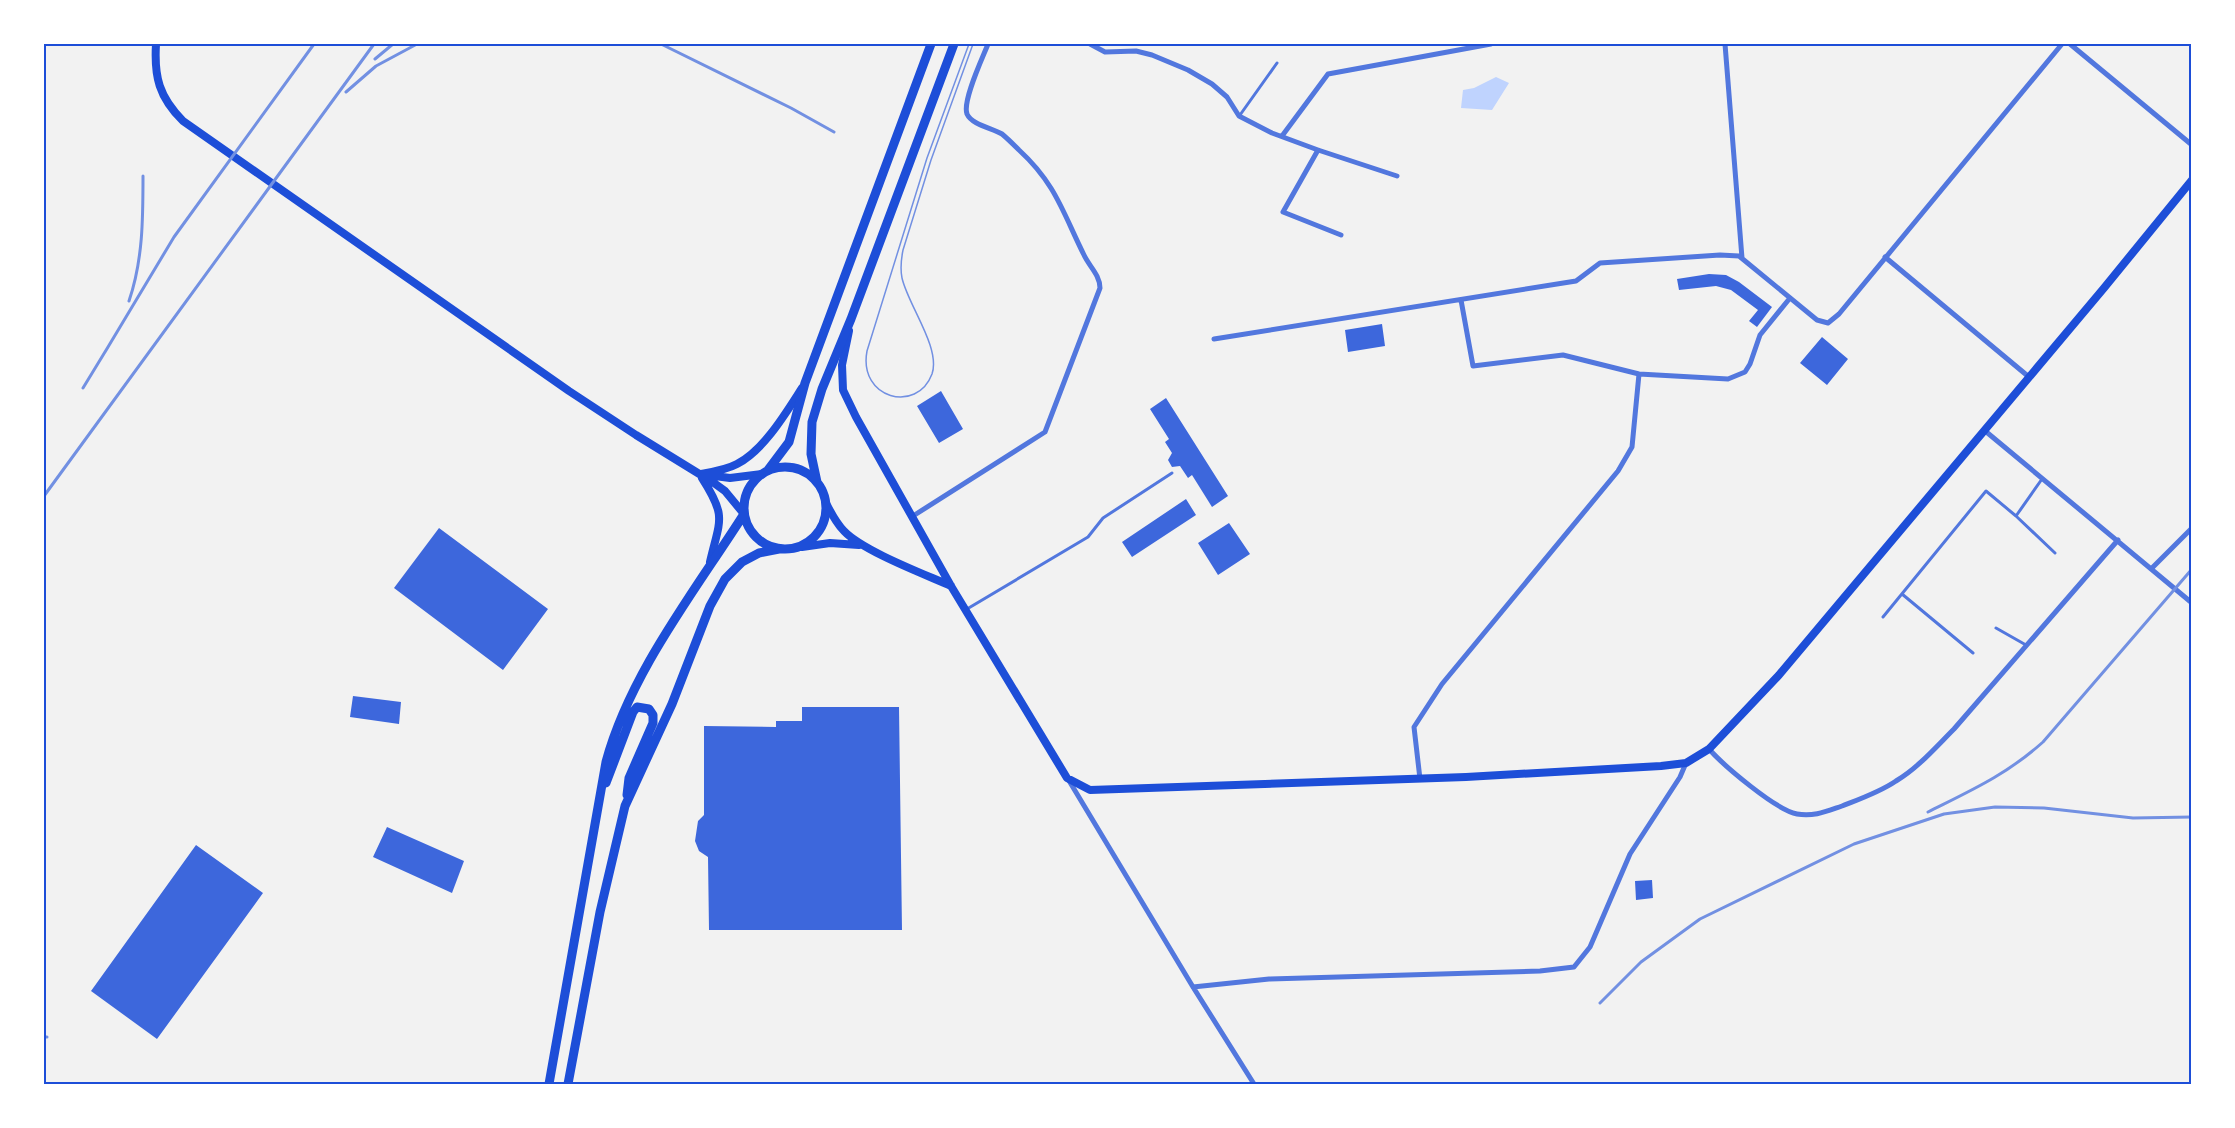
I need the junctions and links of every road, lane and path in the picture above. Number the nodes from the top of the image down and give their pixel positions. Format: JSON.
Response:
{"nodes":[{"id":1,"x":156,"y":44,"type":"edge"},
{"id":2,"x":931,"y":44,"type":"edge"},
{"id":3,"x":954,"y":44,"type":"edge"},
{"id":4,"x":988,"y":44,"type":"edge"},
{"id":5,"x":1090,"y":44,"type":"edge"},
{"id":6,"x":1491,"y":44,"type":"edge"},
{"id":7,"x":1725,"y":44,"type":"edge"},
{"id":8,"x":2062,"y":44,"type":"edge"},
{"id":9,"x":2070,"y":44,"type":"edge"},
{"id":10,"x":1277,"y":63,"type":"dead end"},
{"id":11,"x":1239,"y":116,"type":"junction"},
{"id":12,"x":1282,"y":136,"type":"junction"},
{"id":13,"x":2192,"y":145,"type":"edge"},
{"id":14,"x":1318,"y":150,"type":"junction"},
{"id":15,"x":1397,"y":176,"type":"dead end"},
{"id":16,"x":2192,"y":180,"type":"edge"},
{"id":17,"x":1341,"y":235,"type":"dead end"},
{"id":18,"x":1885,"y":257,"type":"junction"},
{"id":19,"x":1742,"y":258,"type":"junction"},
{"id":20,"x":1790,"y":298,"type":"junction"},
{"id":21,"x":1461,"y":300,"type":"junction"},
{"id":22,"x":851,"y":319,"type":"junction"},
{"id":23,"x":1214,"y":339,"type":"dead end"},
{"id":24,"x":1639,"y":374,"type":"junction"},
{"id":25,"x":2029,"y":377,"type":"junction"},
{"id":26,"x":805,"y":383,"type":"junction"},
{"id":27,"x":1984,"y":430,"type":"junction"},
{"id":28,"x":765,"y":472,"type":"junction"},
{"id":29,"x":1172,"y":473,"type":"dead end"},
{"id":30,"x":700,"y":474,"type":"junction"},
{"id":31,"x":2042,"y":479,"type":"junction"},
{"id":32,"x":818,"y":482,"type":"junction"},
{"id":33,"x":826,"y":503,"type":"junction"},
{"id":34,"x":744,"y":513,"type":"junction"},
{"id":35,"x":913,"y":516,"type":"junction"},
{"id":36,"x":2016,"y":516,"type":"junction"},
{"id":37,"x":2192,"y":528,"type":"edge"},
{"id":38,"x":2118,"y":540,"type":"junction"},
{"id":39,"x":863,"y":545,"type":"junction"},
{"id":40,"x":801,"y":547,"type":"junction"},
{"id":41,"x":779,"y":549,"type":"junction"},
{"id":42,"x":2055,"y":553,"type":"dead end"},
{"id":43,"x":2152,"y":568,"type":"junction"},
{"id":44,"x":709,"y":569,"type":"junction"},
{"id":45,"x":951,"y":586,"type":"junction"},
{"id":46,"x":1902,"y":594,"type":"junction"},
{"id":47,"x":2192,"y":603,"type":"edge"},
{"id":48,"x":966,"y":610,"type":"junction"},
{"id":49,"x":1883,"y":617,"type":"dead end"},
{"id":50,"x":1996,"y":628,"type":"dead end"},
{"id":51,"x":2027,"y":645,"type":"junction"},
{"id":52,"x":1973,"y":653,"type":"dead end"},
{"id":53,"x":1709,"y":749,"type":"junction"},
{"id":54,"x":1686,"y":763,"type":"junction"},
{"id":55,"x":1067,"y":778,"type":"junction"},
{"id":56,"x":1420,"y":779,"type":"junction"},
{"id":57,"x":1090,"y":790,"type":"junction"},
{"id":58,"x":600,"y":796,"type":"junction"},
{"id":59,"x":1082,"y":803,"type":"junction"},
{"id":60,"x":626,"y":806,"type":"junction"},
{"id":61,"x":1193,"y":987,"type":"junction"},
{"id":62,"x":549,"y":1084,"type":"edge"},
{"id":63,"x":568,"y":1084,"type":"edge"},
{"id":64,"x":1254,"y":1084,"type":"edge"}],
"edges":[{"from":1,"to":30,"type":"main road"},
{"from":2,"to":26,"type":"main road"},
{"from":3,"to":22,"type":"main road"},
{"from":4,"to":35,"type":"street"},
{"from":5,"to":11,"type":"street"},
{"from":6,"to":12,"type":"street"},
{"from":7,"to":19,"type":"street"},
{"from":8,"to":18,"type":"street"},
{"from":9,"to":13,"type":"street"},
{"from":10,"to":11,"type":"lane"},
{"from":11,"to":12,"type":"street"},
{"from":12,"to":14,"type":"street"},
{"from":14,"to":15,"type":"street"},
{"from":14,"to":17,"type":"street"},
{"from":16,"to":25,"type":"main road"},
{"from":18,"to":20,"type":"street"},
{"from":18,"to":25,"type":"street"},
{"from":19,"to":20,"type":"street"},
{"from":19,"to":21,"type":"street"},
{"from":20,"to":24,"type":"street"},
{"from":21,"to":23,"type":"street"},
{"from":21,"to":24,"type":"street"},
{"from":22,"to":32,"type":"main road"},
{"from":22,"to":35,"type":"main road"},
{"from":24,"to":56,"type":"street"},
{"from":25,"to":27,"type":"main road"},
{"from":26,"to":28,"type":"main road"},
{"from":26,"to":30,"type":"main road"},
{"from":27,"to":31,"type":"street"},
{"from":27,"to":53,"type":"main road"},
{"from":28,"to":30,"type":"main road"},
{"from":28,"to":32,"type":"main road"},
{"from":28,"to":34,"type":"main road"},
{"from":29,"to":48,"type":"lane"},
{"from":30,"to":34,"type":"main road"},
{"from":30,"to":44,"type":"main road"},
{"from":31,"to":36,"type":"lane"},
{"from":31,"to":38,"type":"street"},
{"from":32,"to":33,"type":"main road"},
{"from":33,"to":39,"type":"main road"},
{"from":33,"to":40,"type":"main road"},
{"from":34,"to":41,"type":"main road"},
{"from":34,"to":44,"type":"main road"},
{"from":35,"to":45,"type":"main road"},
{"from":36,"to":42,"type":"lane"},
{"from":36,"to":46,"type":"lane"},
{"from":37,"to":43,"type":"street"},
{"from":38,"to":43,"type":"street"},
{"from":38,"to":51,"type":"street"},
{"from":39,"to":40,"type":"main road"},
{"from":39,"to":45,"type":"main road"},
{"from":40,"to":41,"type":"main road"},
{"from":41,"to":60,"type":"main road"},
{"from":43,"to":47,"type":"street"},
{"from":44,"to":58,"type":"main road"},
{"from":45,"to":48,"type":"main road"},
{"from":46,"to":49,"type":"lane"},
{"from":46,"to":52,"type":"lane"},
{"from":48,"to":55,"type":"main road"},
{"from":50,"to":51,"type":"lane"},
{"from":51,"to":53,"type":"street"},
{"from":53,"to":54,"type":"main road"},
{"from":54,"to":56,"type":"main road"},
{"from":54,"to":61,"type":"street"},
{"from":55,"to":57,"type":"main road"},
{"from":55,"to":59,"type":"street"},
{"from":56,"to":57,"type":"main road"},
{"from":57,"to":59,"type":"street"},
{"from":58,"to":60,"type":"main road"},
{"from":58,"to":62,"type":"main road"},
{"from":59,"to":61,"type":"street"},
{"from":60,"to":63,"type":"main road"},
{"from":61,"to":64,"type":"street"}]}
